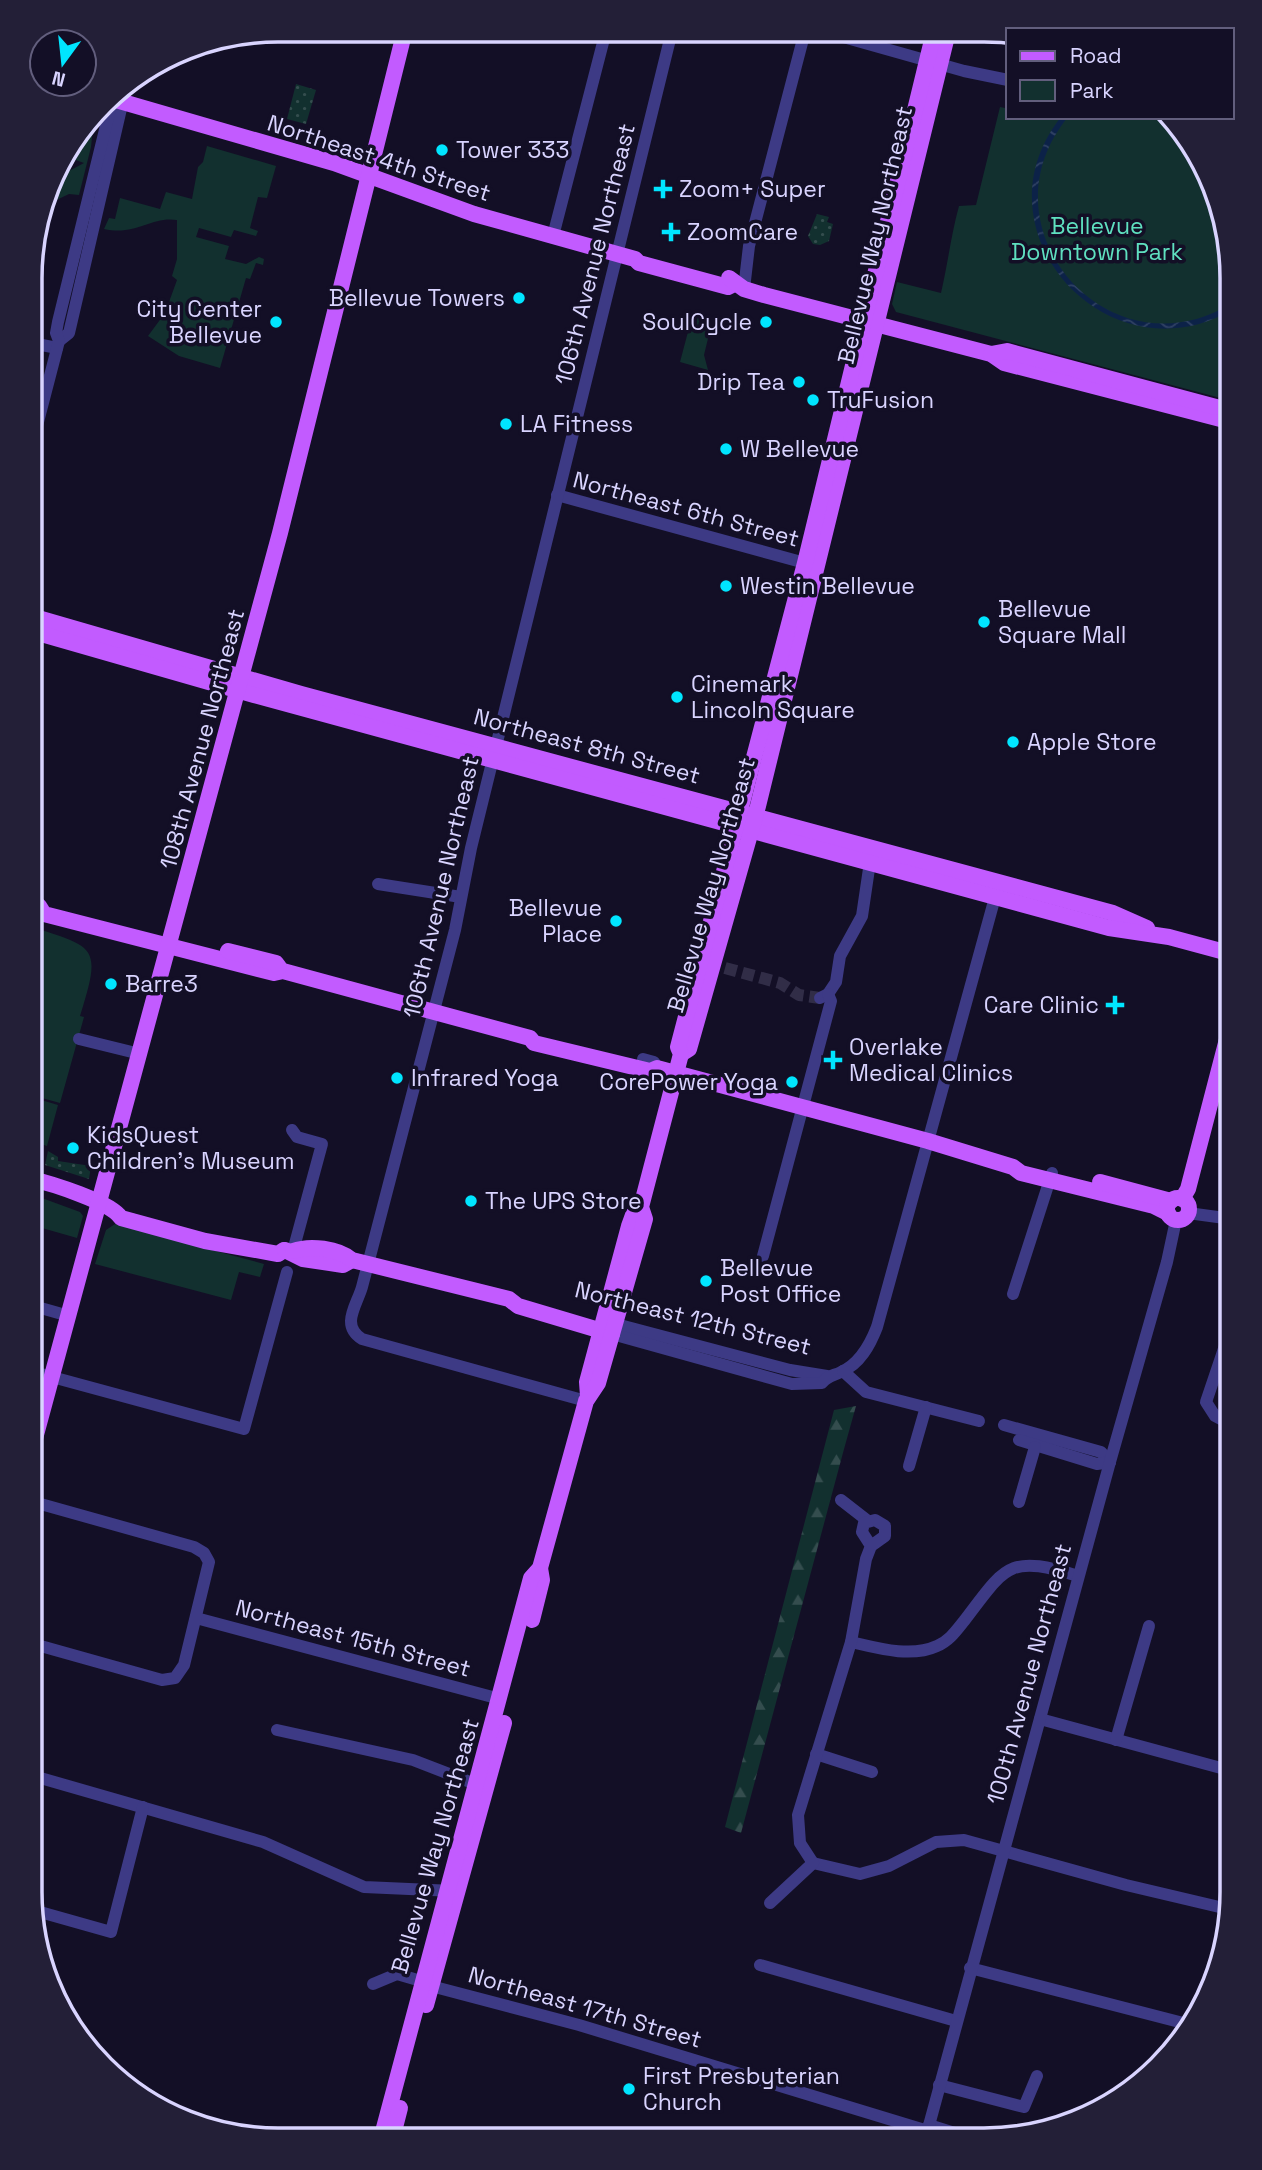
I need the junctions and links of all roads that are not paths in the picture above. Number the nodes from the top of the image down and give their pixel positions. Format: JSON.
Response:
{"nodes":[{"id":1,"x":669,"y":42,"type":"edge"},
{"id":2,"x":802,"y":42,"type":"edge"},
{"id":3,"x":862,"y":42,"type":"edge"},
{"id":4,"x":934,"y":42,"type":"edge"},
{"id":5,"x":943,"y":42,"type":"edge"},
{"id":6,"x":402,"y":43,"type":"edge"},
{"id":7,"x":603,"y":43,"type":"edge"},
{"id":8,"x":933,"y":62,"type":"junction"},
{"id":9,"x":1006,"y":80,"type":"edge"},
{"id":10,"x":122,"y":100,"type":"edge"},
{"id":11,"x":113,"y":109,"type":"edge"},
{"id":12,"x":112,"y":110,"type":"edge"},
{"id":13,"x":368,"y":177,"type":"junction"},
{"id":14,"x":87,"y":204,"type":"junction"},
{"id":15,"x":93,"y":229,"type":"junction"},
{"id":16,"x":553,"y":236,"type":"junction"},
{"id":17,"x":616,"y":253,"type":"junction"},
{"id":18,"x":739,"y":286,"type":"junction"},
{"id":19,"x":869,"y":324,"type":"junction"},
{"id":20,"x":42,"y":344,"type":"edge"},
{"id":21,"x":58,"y":346,"type":"junction"},
{"id":22,"x":991,"y":355,"type":"junction"},
{"id":23,"x":42,"y":407,"type":"edge"},
{"id":24,"x":1220,"y":409,"type":"edge"},
{"id":25,"x":1220,"y":419,"type":"edge"},
{"id":26,"x":557,"y":495,"type":"junction"},
{"id":27,"x":804,"y":563,"type":"junction"},
{"id":28,"x":42,"y":620,"type":"edge"},
{"id":29,"x":42,"y":634,"type":"edge"},
{"id":30,"x":786,"y":635,"type":"junction"},
{"id":31,"x":789,"y":682,"type":"junction"},
{"id":32,"x":241,"y":683,"type":"junction"},
{"id":33,"x":494,"y":753,"type":"junction"},
{"id":34,"x":745,"y":821,"type":"junction"},
{"id":35,"x":870,"y":862,"type":"junction"},
{"id":36,"x":378,"y":884,"type":"dead end"},
{"id":37,"x":997,"y":889,"type":"junction"},
{"id":38,"x":461,"y":897,"type":"junction"},
{"id":39,"x":1031,"y":905,"type":"junction"},
{"id":40,"x":1097,"y":909,"type":"junction"},
{"id":41,"x":42,"y":914,"type":"edge"},
{"id":42,"x":1169,"y":937,"type":"junction"},
{"id":43,"x":170,"y":947,"type":"junction"},
{"id":44,"x":1220,"y":951,"type":"edge"},
{"id":45,"x":433,"y":1013,"type":"junction"},
{"id":46,"x":530,"y":1038,"type":"junction"},
{"id":47,"x":79,"y":1039,"type":"dead end"},
{"id":48,"x":140,"y":1054,"type":"junction"},
{"id":49,"x":681,"y":1054,"type":"junction"},
{"id":50,"x":643,"y":1059,"type":"joint"},
{"id":51,"x":657,"y":1068,"type":"junction"},
{"id":52,"x":1220,"y":1068,"type":"edge"},
{"id":53,"x":676,"y":1073,"type":"junction"},
{"id":54,"x":803,"y":1107,"type":"junction"},
{"id":55,"x":292,"y":1130,"type":"dead end"},
{"id":56,"x":929,"y":1141,"type":"junction"},
{"id":57,"x":1051,"y":1177,"type":"junction"},
{"id":58,"x":42,"y":1182,"type":"edge"},
{"id":59,"x":100,"y":1204,"type":"junction"},
{"id":60,"x":1177,"y":1209,"type":"junction"},
{"id":61,"x":1219,"y":1217,"type":"edge"},
{"id":62,"x":289,"y":1251,"type":"junction"},
{"id":63,"x":763,"y":1256,"type":"dead end"},
{"id":64,"x":359,"y":1261,"type":"junction"},
{"id":65,"x":287,"y":1272,"type":"dead end"},
{"id":66,"x":1013,"y":1294,"type":"dead end"},
{"id":67,"x":42,"y":1308,"type":"edge"},
{"id":68,"x":69,"y":1316,"type":"junction"},
{"id":69,"x":608,"y":1327,"type":"junction"},
{"id":70,"x":710,"y":1362,"type":"junction"},
{"id":71,"x":762,"y":1362,"type":"junction"},
{"id":72,"x":1219,"y":1363,"type":"edge"},
{"id":73,"x":843,"y":1371,"type":"junction"},
{"id":74,"x":42,"y":1373,"type":"edge"},
{"id":75,"x":54,"y":1375,"type":"junction"},
{"id":76,"x":827,"y":1376,"type":"junction"},
{"id":77,"x":587,"y":1399,"type":"junction"},
{"id":78,"x":926,"y":1407,"type":"junction"},
{"id":79,"x":42,"y":1416,"type":"edge"},
{"id":80,"x":1219,"y":1418,"type":"edge"},
{"id":81,"x":979,"y":1421,"type":"dead end"},
{"id":82,"x":1004,"y":1425,"type":"dead end"},
{"id":83,"x":1019,"y":1440,"type":"dead end"},
{"id":84,"x":1035,"y":1447,"type":"junction"},
{"id":85,"x":1110,"y":1462,"type":"junction"},
{"id":86,"x":909,"y":1466,"type":"dead end"},
{"id":87,"x":841,"y":1500,"type":"dead end"},
{"id":88,"x":1019,"y":1502,"type":"dead end"},
{"id":89,"x":42,"y":1504,"type":"edge"},
{"id":90,"x":868,"y":1521,"type":"junction"},
{"id":91,"x":872,"y":1546,"type":"junction"},
{"id":92,"x":540,"y":1569,"type":"junction"},
{"id":93,"x":1078,"y":1576,"type":"junction"},
{"id":94,"x":196,"y":1618,"type":"junction"},
{"id":95,"x":1149,"y":1626,"type":"dead end"},
{"id":96,"x":851,"y":1642,"type":"junction"},
{"id":97,"x":42,"y":1646,"type":"edge"},
{"id":98,"x":500,"y":1699,"type":"junction"},
{"id":99,"x":1040,"y":1719,"type":"junction"},
{"id":100,"x":277,"y":1730,"type":"dead end"},
{"id":101,"x":1116,"y":1740,"type":"junction"},
{"id":102,"x":816,"y":1754,"type":"junction"},
{"id":103,"x":1219,"y":1767,"type":"edge"},
{"id":104,"x":872,"y":1772,"type":"dead end"},
{"id":105,"x":42,"y":1778,"type":"edge"},
{"id":106,"x":482,"y":1786,"type":"junction"},
{"id":107,"x":143,"y":1807,"type":"junction"},
{"id":108,"x":1004,"y":1852,"type":"junction"},
{"id":109,"x":813,"y":1863,"type":"junction"},
{"id":110,"x":452,"y":1890,"type":"junction"},
{"id":111,"x":769,"y":1903,"type":"dead end"},
{"id":112,"x":1219,"y":1907,"type":"edge"},
{"id":113,"x":44,"y":1913,"type":"edge"},
{"id":114,"x":760,"y":1965,"type":"dead end"},
{"id":115,"x":971,"y":1968,"type":"junction"},
{"id":116,"x":426,"y":1983,"type":"junction"},
{"id":117,"x":373,"y":1984,"type":"dead end"},
{"id":118,"x":956,"y":2021,"type":"junction"},
{"id":119,"x":1180,"y":2022,"type":"edge"},
{"id":120,"x":1037,"y":2076,"type":"dead end"},
{"id":121,"x":939,"y":2085,"type":"junction"},
{"id":122,"x":390,"y":2128,"type":"edge"},
{"id":123,"x":391,"y":2128,"type":"edge"},
{"id":124,"x":914,"y":2128,"type":"edge"},
{"id":125,"x":928,"y":2128,"type":"edge"}],
"edges":[{"from":1,"to":17,"type":"street","name":"106th Avenue Northeast"},
{"from":2,"to":18,"type":"street"},
{"from":3,"to":8,"type":"street"},
{"from":4,"to":8,"type":"main road","name":"Bellevue Way Northeast"},
{"from":5,"to":8,"type":"main road","name":"Bellevue Way Northeast"},
{"from":6,"to":13,"type":"main road","name":"108th Avenue Northeast"},
{"from":7,"to":16,"type":"street"},
{"from":8,"to":9,"type":"street"},
{"from":8,"to":19,"type":"main road","name":"Bellevue Way Northeast"},
{"from":10,"to":13,"type":"main road","name":"Northeast 4th Street"},
{"from":11,"to":15,"type":"street"},
{"from":12,"to":14,"type":"street"},
{"from":13,"to":16,"type":"main road","name":"Northeast 4th Street"},
{"from":13,"to":32,"type":"main road","name":"108th Avenue Northeast"},
{"from":14,"to":15,"type":"street"},
{"from":14,"to":21,"type":"street"},
{"from":15,"to":21,"type":"street"},
{"from":16,"to":17,"type":"main road","name":"Northeast 4th Street"},
{"from":17,"to":18,"type":"main road","name":"Northeast 4th Street"},
{"from":17,"to":26,"type":"street","name":"106th Avenue Northeast"},
{"from":18,"to":19,"type":"main road","name":"Northeast 4th Street"},
{"from":19,"to":22,"type":"main road","name":"Northeast 4th Street"},
{"from":19,"to":27,"type":"main road","name":"Bellevue Way Northeast"},
{"from":19,"to":31,"type":"main road","name":"Bellevue Way Northeast"},
{"from":20,"to":21,"type":"street"},
{"from":21,"to":23,"type":"street"},
{"from":22,"to":24,"type":"main road","name":"Northeast 4th Street"},
{"from":22,"to":25,"type":"main road","name":"Northeast 4th Street"},
{"from":26,"to":27,"type":"street","name":"Northeast 6th Street"},
{"from":26,"to":33,"type":"street","name":"106th Avenue Northeast"},
{"from":27,"to":30,"type":"main road","name":"Bellevue Way Northeast"},
{"from":28,"to":32,"type":"main road","name":"Northeast 8th Street"},
{"from":29,"to":32,"type":"main road","name":"Northeast 8th Street"},
{"from":30,"to":31,"type":"main road"},
{"from":30,"to":34,"type":"main road","name":"Bellevue Way Northeast"},
{"from":31,"to":34,"type":"main road","name":"Bellevue Way Northeast"},
{"from":32,"to":33,"type":"main road","name":"Northeast 8th Street"},
{"from":32,"to":43,"type":"main road","name":"108th Avenue Northeast"},
{"from":33,"to":34,"type":"main road","name":"Northeast 8th Street"},
{"from":33,"to":38,"type":"street","name":"106th Avenue Northeast"},
{"from":34,"to":35,"type":"main road","name":"Northeast 8th Street"},
{"from":34,"to":37,"type":"main road","name":"Northeast 8th Street"},
{"from":34,"to":49,"type":"main road","name":"Bellevue Way Northeast"},
{"from":34,"to":49,"type":"main road","name":"Bellevue Way Northeast"},
{"from":35,"to":37,"type":"main road","name":"Northeast 8th Street"},
{"from":35,"to":54,"type":"street"},
{"from":36,"to":38,"type":"street"},
{"from":37,"to":39,"type":"main road","name":"Northeast 8th Street"},
{"from":37,"to":40,"type":"main road","name":"Northeast 8th Street"},
{"from":37,"to":56,"type":"street"},
{"from":38,"to":45,"type":"street","name":"106th Avenue Northeast"},
{"from":39,"to":40,"type":"main road"},
{"from":39,"to":42,"type":"main road","name":"Northeast 8th Street"},
{"from":40,"to":42,"type":"main road","name":"Northeast 8th Street"},
{"from":41,"to":43,"type":"main road"},
{"from":42,"to":44,"type":"main road","name":"Northeast 8th Street"},
{"from":43,"to":45,"type":"main road"},
{"from":43,"to":48,"type":"main road","name":"108th Avenue Northeast"},
{"from":45,"to":46,"type":"main road"},
{"from":45,"to":64,"type":"street","name":"106th Avenue Northeast"},
{"from":46,"to":50,"type":"main road"},
{"from":46,"to":51,"type":"main road"},
{"from":47,"to":48,"type":"street"},
{"from":48,"to":59,"type":"main road","name":"108th Avenue Northeast"},
{"from":49,"to":53,"type":"main road","name":"Bellevue Way Northeast"},
{"from":50,"to":51,"type":"street"},
{"from":51,"to":53,"type":"main road"},
{"from":52,"to":60,"type":"main road","name":"100th Avenue Northeast"},
{"from":53,"to":54,"type":"main road"},
{"from":53,"to":69,"type":"main road","name":"Bellevue Way Northeast"},
{"from":54,"to":56,"type":"main road"},
{"from":54,"to":63,"type":"street"},
{"from":55,"to":62,"type":"street"},
{"from":56,"to":57,"type":"main road"},
{"from":56,"to":73,"type":"street"},
{"from":57,"to":60,"type":"main road"},
{"from":57,"to":66,"type":"street"},
{"from":58,"to":59,"type":"main road","name":"Northeast 12th Street"},
{"from":59,"to":62,"type":"main road","name":"Northeast 12th Street"},
{"from":59,"to":68,"type":"main road","name":"108th Avenue Northeast"},
{"from":60,"to":61,"type":"street"},
{"from":60,"to":85,"type":"street","name":"100th Avenue Northeast"},
{"from":62,"to":64,"type":"main road","name":"Northeast 12th Street"},
{"from":64,"to":69,"type":"main road","name":"Northeast 12th Street"},
{"from":64,"to":77,"type":"street","name":"106th Avenue Northeast"},
{"from":65,"to":75,"type":"street"},
{"from":67,"to":68,"type":"street"},
{"from":68,"to":75,"type":"main road","name":"108th Avenue Northeast"},
{"from":69,"to":70,"type":"street","name":"Northeast 12th Street"},
{"from":69,"to":71,"type":"street","name":"Northeast 12th Street"},
{"from":69,"to":77,"type":"main road","name":"Bellevue Way Northeast"},
{"from":70,"to":71,"type":"street"},
{"from":70,"to":76,"type":"street","name":"Northeast 12th Street"},
{"from":71,"to":76,"type":"street","name":"Northeast 12th Street"},
{"from":72,"to":80,"type":"street"},
{"from":73,"to":76,"type":"street"},
{"from":73,"to":78,"type":"street"},
{"from":74,"to":75,"type":"street"},
{"from":75,"to":79,"type":"main road","name":"108th Avenue Northeast"},
{"from":77,"to":92,"type":"main road","name":"Bellevue Way Northeast"},
{"from":78,"to":81,"type":"street"},
{"from":78,"to":86,"type":"street"},
{"from":82,"to":85,"type":"street"},
{"from":83,"to":84,"type":"street"},
{"from":84,"to":85,"type":"street"},
{"from":84,"to":88,"type":"street"},
{"from":85,"to":93,"type":"street","name":"100th Avenue Northeast"},
{"from":87,"to":90,"type":"street"},
{"from":89,"to":94,"type":"street"},
{"from":90,"to":91,"type":"street"},
{"from":90,"to":91,"type":"street"},
{"from":91,"to":96,"type":"street"},
{"from":92,"to":98,"type":"main road","name":"Bellevue Way Northeast"},
{"from":92,"to":106,"type":"main road","name":"Bellevue Way Northeast"},
{"from":93,"to":96,"type":"street"},
{"from":93,"to":99,"type":"street","name":"100th Avenue Northeast"},
{"from":94,"to":97,"type":"street"},
{"from":94,"to":98,"type":"street","name":"Northeast 15th Street"},
{"from":95,"to":101,"type":"street"},
{"from":96,"to":102,"type":"street"},
{"from":98,"to":106,"type":"main road","name":"Bellevue Way Northeast"},
{"from":99,"to":101,"type":"street"},
{"from":99,"to":108,"type":"street","name":"100th Avenue Northeast"},
{"from":100,"to":106,"type":"street"},
{"from":101,"to":103,"type":"street"},
{"from":102,"to":104,"type":"street"},
{"from":102,"to":109,"type":"street"},
{"from":105,"to":107,"type":"street"},
{"from":106,"to":110,"type":"main road","name":"Bellevue Way Northeast"},
{"from":107,"to":110,"type":"street"},
{"from":107,"to":113,"type":"street"},
{"from":108,"to":109,"type":"street"},
{"from":108,"to":112,"type":"street"},
{"from":108,"to":115,"type":"street","name":"100th Avenue Northeast"},
{"from":109,"to":111,"type":"street"},
{"from":110,"to":116,"type":"main road","name":"Bellevue Way Northeast"},
{"from":114,"to":118,"type":"street"},
{"from":115,"to":118,"type":"street","name":"100th Avenue Northeast"},
{"from":115,"to":119,"type":"street"},
{"from":116,"to":117,"type":"street","name":"Northeast 17th Street"},
{"from":116,"to":122,"type":"main road","name":"Bellevue Way Northeast"},
{"from":116,"to":123,"type":"main road","name":"Bellevue Way Northeast"},
{"from":116,"to":124,"type":"street","name":"Northeast 17th Street"},
{"from":118,"to":121,"type":"street","name":"100th Avenue Northeast"},
{"from":120,"to":121,"type":"street"},
{"from":121,"to":125,"type":"street","name":"100th Avenue Northeast"}]}
